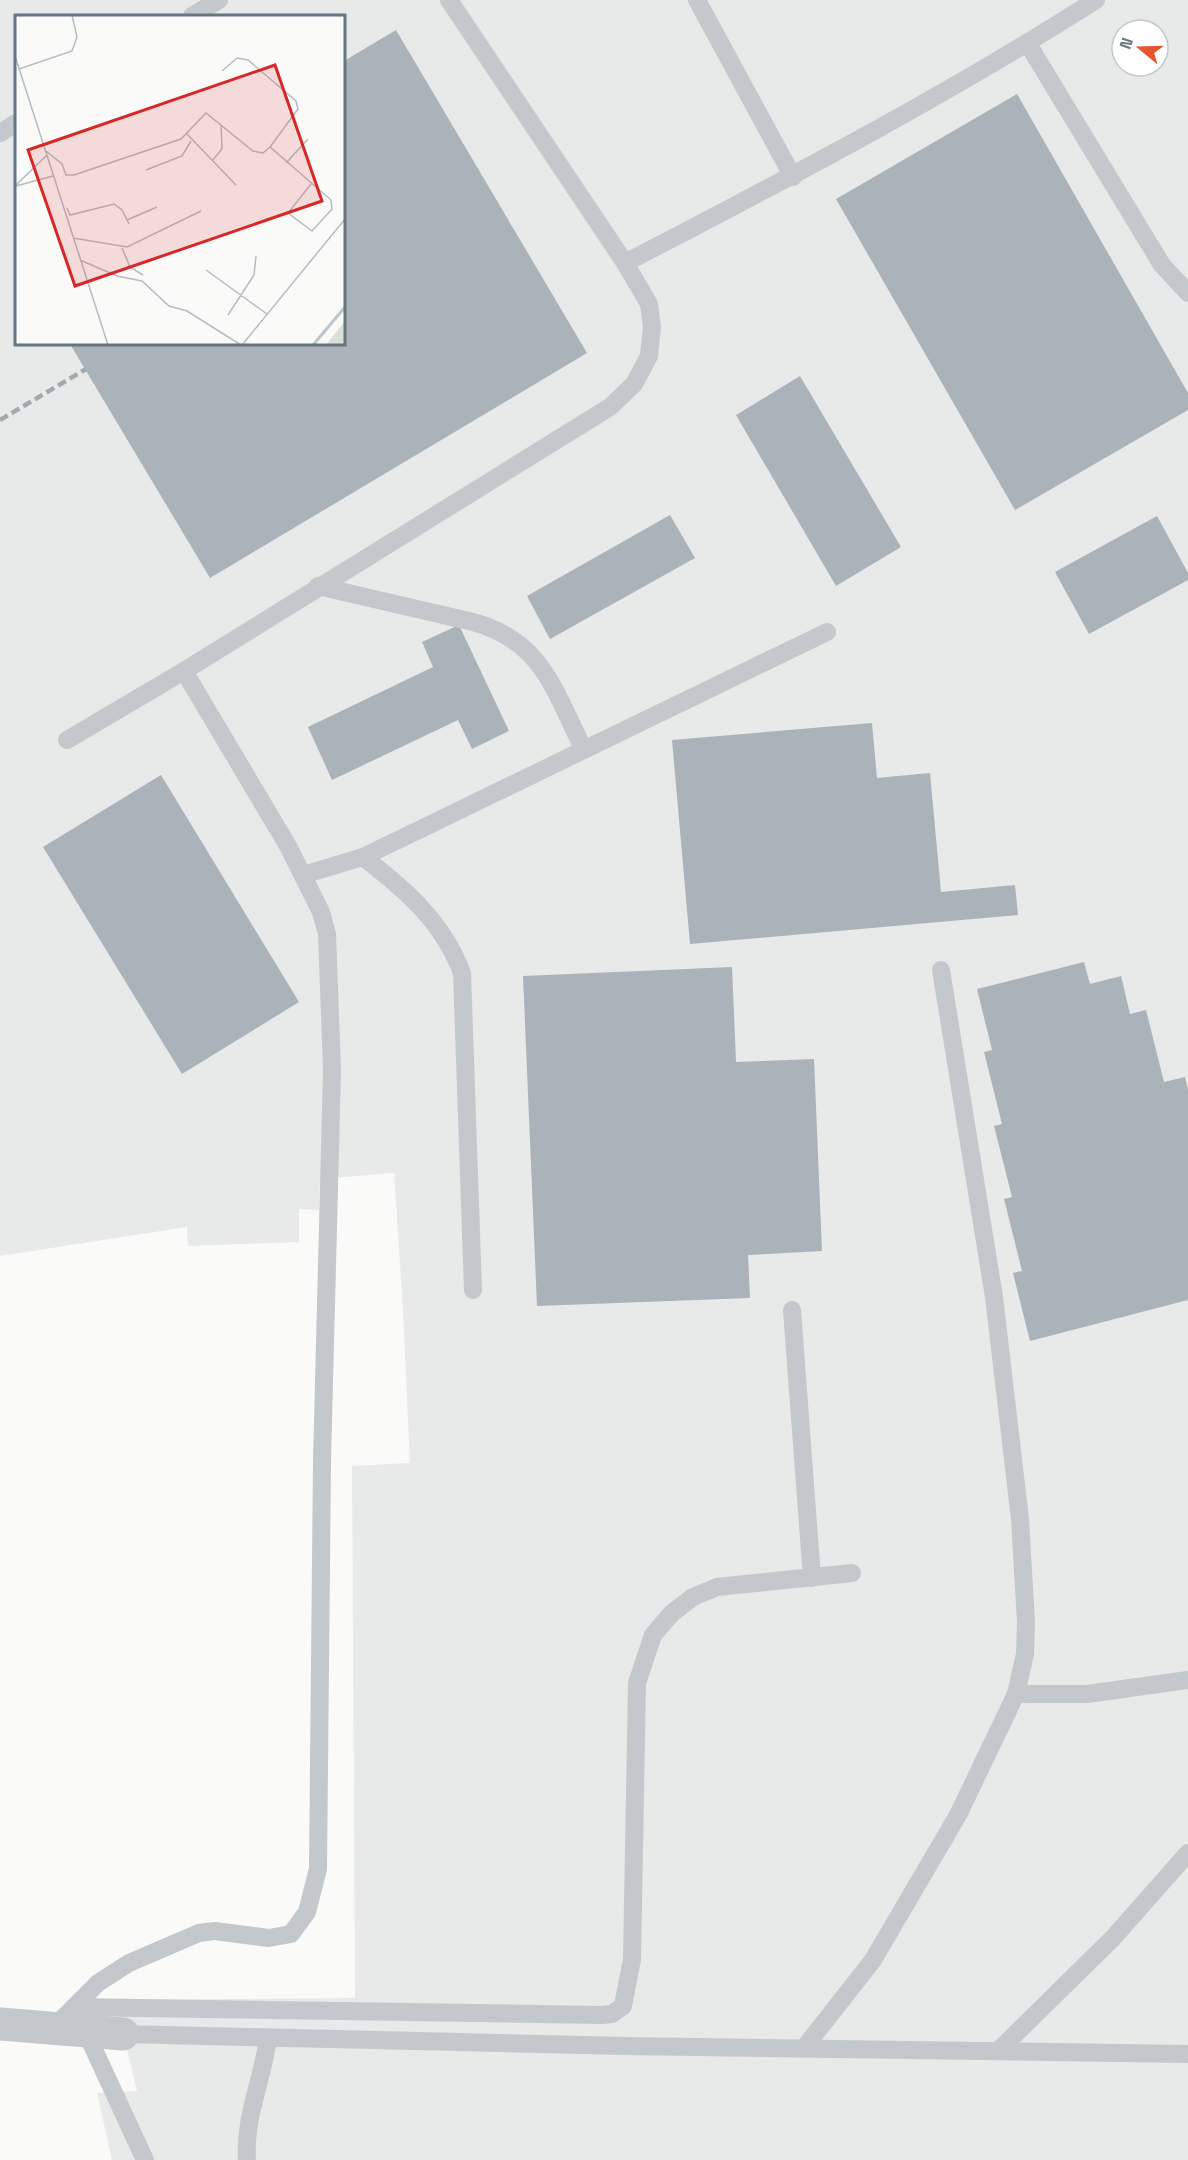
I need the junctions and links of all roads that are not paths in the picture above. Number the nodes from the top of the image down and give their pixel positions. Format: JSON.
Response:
{"nodes":[{"id":1,"x":219,"y":0,"type":"edge"},
{"id":2,"x":449,"y":0,"type":"edge"},
{"id":3,"x":697,"y":0,"type":"edge"},
{"id":4,"x":1096,"y":0,"type":"edge"},
{"id":5,"x":194,"y":15,"type":"edge"},
{"id":6,"x":1028,"y":44,"type":"junction"},
{"id":7,"x":15,"y":124,"type":"edge"},
{"id":8,"x":0,"y":133,"type":"edge"},
{"id":9,"x":793,"y":177,"type":"junction"},
{"id":10,"x":625,"y":262,"type":"junction"},
{"id":11,"x":1188,"y":293,"type":"edge"},
{"id":12,"x":318,"y":586,"type":"junction"},
{"id":13,"x":827,"y":632,"type":"dead end"},
{"id":14,"x":184,"y":671,"type":"junction"},
{"id":15,"x":67,"y":740,"type":"dead end"},
{"id":16,"x":584,"y":750,"type":"junction"},
{"id":17,"x":363,"y":857,"type":"junction"},
{"id":18,"x":303,"y":875,"type":"junction"},
{"id":19,"x":941,"y":970,"type":"dead end"},
{"id":20,"x":473,"y":1290,"type":"dead end"},
{"id":21,"x":792,"y":1310,"type":"dead end"},
{"id":22,"x":852,"y":1573,"type":"dead end"},
{"id":23,"x":812,"y":1578,"type":"junction"},
{"id":24,"x":1188,"y":1680,"type":"edge"},
{"id":25,"x":1016,"y":1694,"type":"junction"},
{"id":26,"x":1188,"y":1853,"type":"edge"},
{"id":27,"x":71,"y":2021,"type":"junction"},
{"id":28,"x":9,"y":2024,"type":"edge"},
{"id":29,"x":123,"y":2034,"type":"joint"},
{"id":30,"x":268,"y":2038,"type":"junction"},
{"id":31,"x":804,"y":2049,"type":"junction"},
{"id":32,"x":998,"y":2051,"type":"junction"},
{"id":33,"x":1188,"y":2054,"type":"edge"},
{"id":34,"x":145,"y":2160,"type":"edge"},
{"id":35,"x":247,"y":2160,"type":"edge"}],
"edges":[{"from":1,"to":5,"type":"lane"},
{"from":2,"to":10,"type":"lane"},
{"from":3,"to":9,"type":"lane"},
{"from":4,"to":6,"type":"lane"},
{"from":6,"to":9,"type":"lane"},
{"from":6,"to":11,"type":"lane"},
{"from":7,"to":8,"type":"lane"},
{"from":9,"to":10,"type":"lane"},
{"from":10,"to":12,"type":"lane"},
{"from":12,"to":14,"type":"lane"},
{"from":12,"to":16,"type":"lane"},
{"from":13,"to":16,"type":"lane"},
{"from":14,"to":15,"type":"lane"},
{"from":14,"to":18,"type":"lane"},
{"from":16,"to":17,"type":"lane"},
{"from":17,"to":18,"type":"lane"},
{"from":17,"to":20,"type":"lane"},
{"from":18,"to":27,"type":"lane"},
{"from":19,"to":25,"type":"lane"},
{"from":21,"to":23,"type":"lane"},
{"from":22,"to":23,"type":"lane"},
{"from":23,"to":27,"type":"lane"},
{"from":24,"to":25,"type":"lane"},
{"from":25,"to":31,"type":"lane"},
{"from":26,"to":32,"type":"lane"},
{"from":27,"to":28,"type":"street"},
{"from":27,"to":29,"type":"street"},
{"from":27,"to":34,"type":"lane"},
{"from":29,"to":30,"type":"lane"},
{"from":30,"to":31,"type":"lane"},
{"from":30,"to":35,"type":"lane"},
{"from":31,"to":32,"type":"lane"},
{"from":32,"to":33,"type":"lane"}]}
